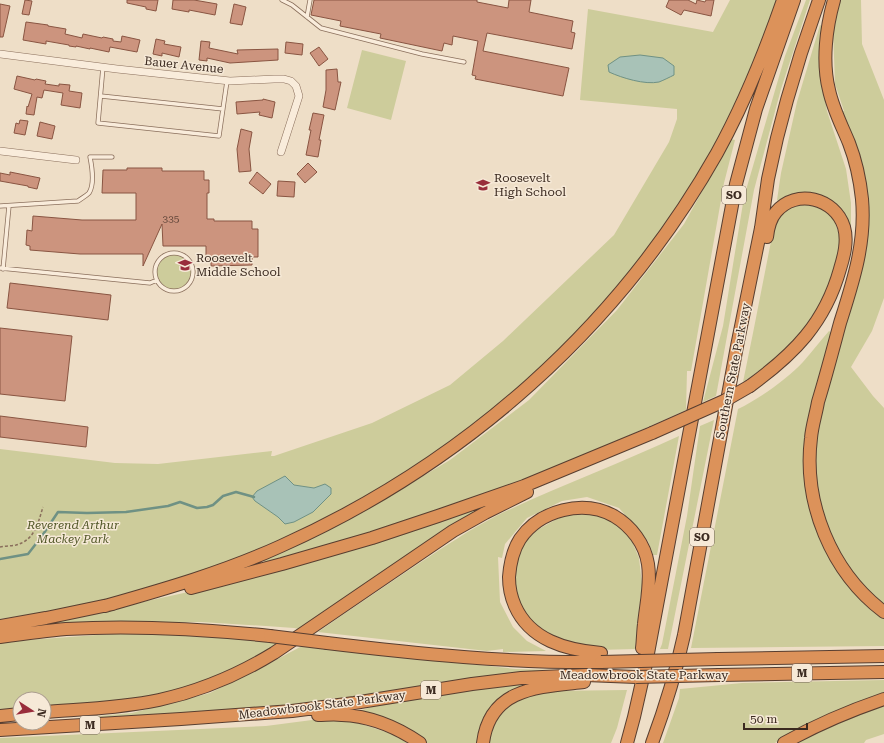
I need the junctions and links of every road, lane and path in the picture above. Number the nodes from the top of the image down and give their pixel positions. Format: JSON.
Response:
{"nodes":[{"id":1,"x":282,"y":0,"type":"edge"},
{"id":2,"x":310,"y":0,"type":"edge"},
{"id":3,"x":783,"y":0,"type":"edge"},
{"id":4,"x":794,"y":0,"type":"edge"},
{"id":5,"x":820,"y":0,"type":"edge"},
{"id":6,"x":834,"y":0,"type":"edge"},
{"id":7,"x":307,"y":17,"type":"junction"},
{"id":8,"x":0,"y":54,"type":"edge"},
{"id":9,"x":464,"y":62,"type":"dead end"},
{"id":10,"x":104,"y":67,"type":"junction"},
{"id":11,"x":227,"y":81,"type":"junction"},
{"id":12,"x":829,"y":90,"type":"junction"},
{"id":13,"x":101,"y":96,"type":"junction"},
{"id":14,"x":223,"y":109,"type":"junction"},
{"id":15,"x":0,"y":151,"type":"edge"},
{"id":16,"x":281,"y":152,"type":"dead end"},
{"id":17,"x":112,"y":157,"type":"dead end"},
{"id":18,"x":76,"y":160,"type":"dead end"},
{"id":19,"x":0,"y":206,"type":"edge"},
{"id":20,"x":9,"y":206,"type":"junction"},
{"id":21,"x":1,"y":268,"type":"edge"},
{"id":22,"x":157,"y":280,"type":"junction"},
{"id":23,"x":737,"y":346,"type":"junction"},
{"id":24,"x":750,"y":390,"type":"junction"},
{"id":25,"x":654,"y":435,"type":"junction"},
{"id":26,"x":43,"y":507,"type":"dead end"},
{"id":27,"x":0,"y":547,"type":"edge"},
{"id":28,"x":105,"y":606,"type":"junction"},
{"id":29,"x":884,"y":612,"type":"edge"},
{"id":30,"x":0,"y":626,"type":"edge"},
{"id":31,"x":0,"y":637,"type":"edge"},
{"id":32,"x":884,"y":656,"type":"edge"},
{"id":33,"x":601,"y":657,"type":"junction"},
{"id":34,"x":884,"y":672,"type":"edge"},
{"id":35,"x":636,"y":676,"type":"junction"},
{"id":36,"x":639,"y":699,"type":"junction"},
{"id":37,"x":884,"y":699,"type":"edge"},
{"id":38,"x":52,"y":711,"type":"edge"},
{"id":39,"x":261,"y":714,"type":"junction"},
{"id":40,"x":12,"y":715,"type":"edge"},
{"id":41,"x":0,"y":716,"type":"edge"},
{"id":42,"x":0,"y":730,"type":"edge"},
{"id":43,"x":420,"y":743,"type":"edge"},
{"id":44,"x":483,"y":743,"type":"edge"},
{"id":45,"x":627,"y":743,"type":"edge"},
{"id":46,"x":652,"y":743,"type":"edge"},
{"id":47,"x":784,"y":743,"type":"edge"}],
"edges":[{"from":1,"to":7,"type":"lane"},
{"from":2,"to":7,"type":"lane"},
{"from":3,"to":28,"type":"highway"},
{"from":4,"to":36,"type":"highway","number":"SO"},
{"from":5,"to":23,"type":"highway","name":"Southern State Parkway","number":"SO"},
{"from":6,"to":12,"type":"highway"},
{"from":7,"to":9,"type":"lane"},
{"from":8,"to":10,"type":"street","name":"Bauer Avenue"},
{"from":10,"to":11,"type":"street","name":"Bauer Avenue"},
{"from":10,"to":13,"type":"lane"},
{"from":11,"to":14,"type":"lane"},
{"from":11,"to":16,"type":"street","name":"Bauer Avenue"},
{"from":12,"to":24,"type":"highway"},
{"from":12,"to":29,"type":"highway"},
{"from":13,"to":14,"type":"lane"},
{"from":13,"to":14,"type":"lane"},
{"from":15,"to":18,"type":"street"},
{"from":17,"to":20,"type":"lane"},
{"from":19,"to":20,"type":"lane"},
{"from":20,"to":21,"type":"lane"},
{"from":21,"to":22,"type":"lane"},
{"from":22,"to":22,"type":"lane"},
{"from":23,"to":24,"type":"highway"},
{"from":23,"to":46,"type":"highway","name":"Southern State Parkway","number":"SO"},
{"from":24,"to":25,"type":"highway"},
{"from":25,"to":28,"type":"highway"},
{"from":25,"to":38,"type":"highway"},
{"from":26,"to":27,"type":"path"},
{"from":28,"to":30,"type":"highway"},
{"from":31,"to":33,"type":"highway","name":"Meadowbrook State Parkway","bridge":true},
{"from":32,"to":33,"type":"highway","name":"Meadowbrook State Parkway","number":"M","bridge":true},
{"from":33,"to":36,"type":"highway"},
{"from":34,"to":35,"type":"highway","name":"Meadowbrook State Parkway","number":"M","bridge":true},
{"from":35,"to":39,"type":"highway","name":"Meadowbrook State Parkway","number":"M"},
{"from":35,"to":44,"type":"highway"},
{"from":36,"to":45,"type":"highway","number":"SO"},
{"from":37,"to":47,"type":"highway"},
{"from":39,"to":42,"type":"highway","name":"Meadowbrook State Parkway","number":"M"},
{"from":39,"to":43,"type":"highway"},
{"from":40,"to":41,"type":"highway"}]}
